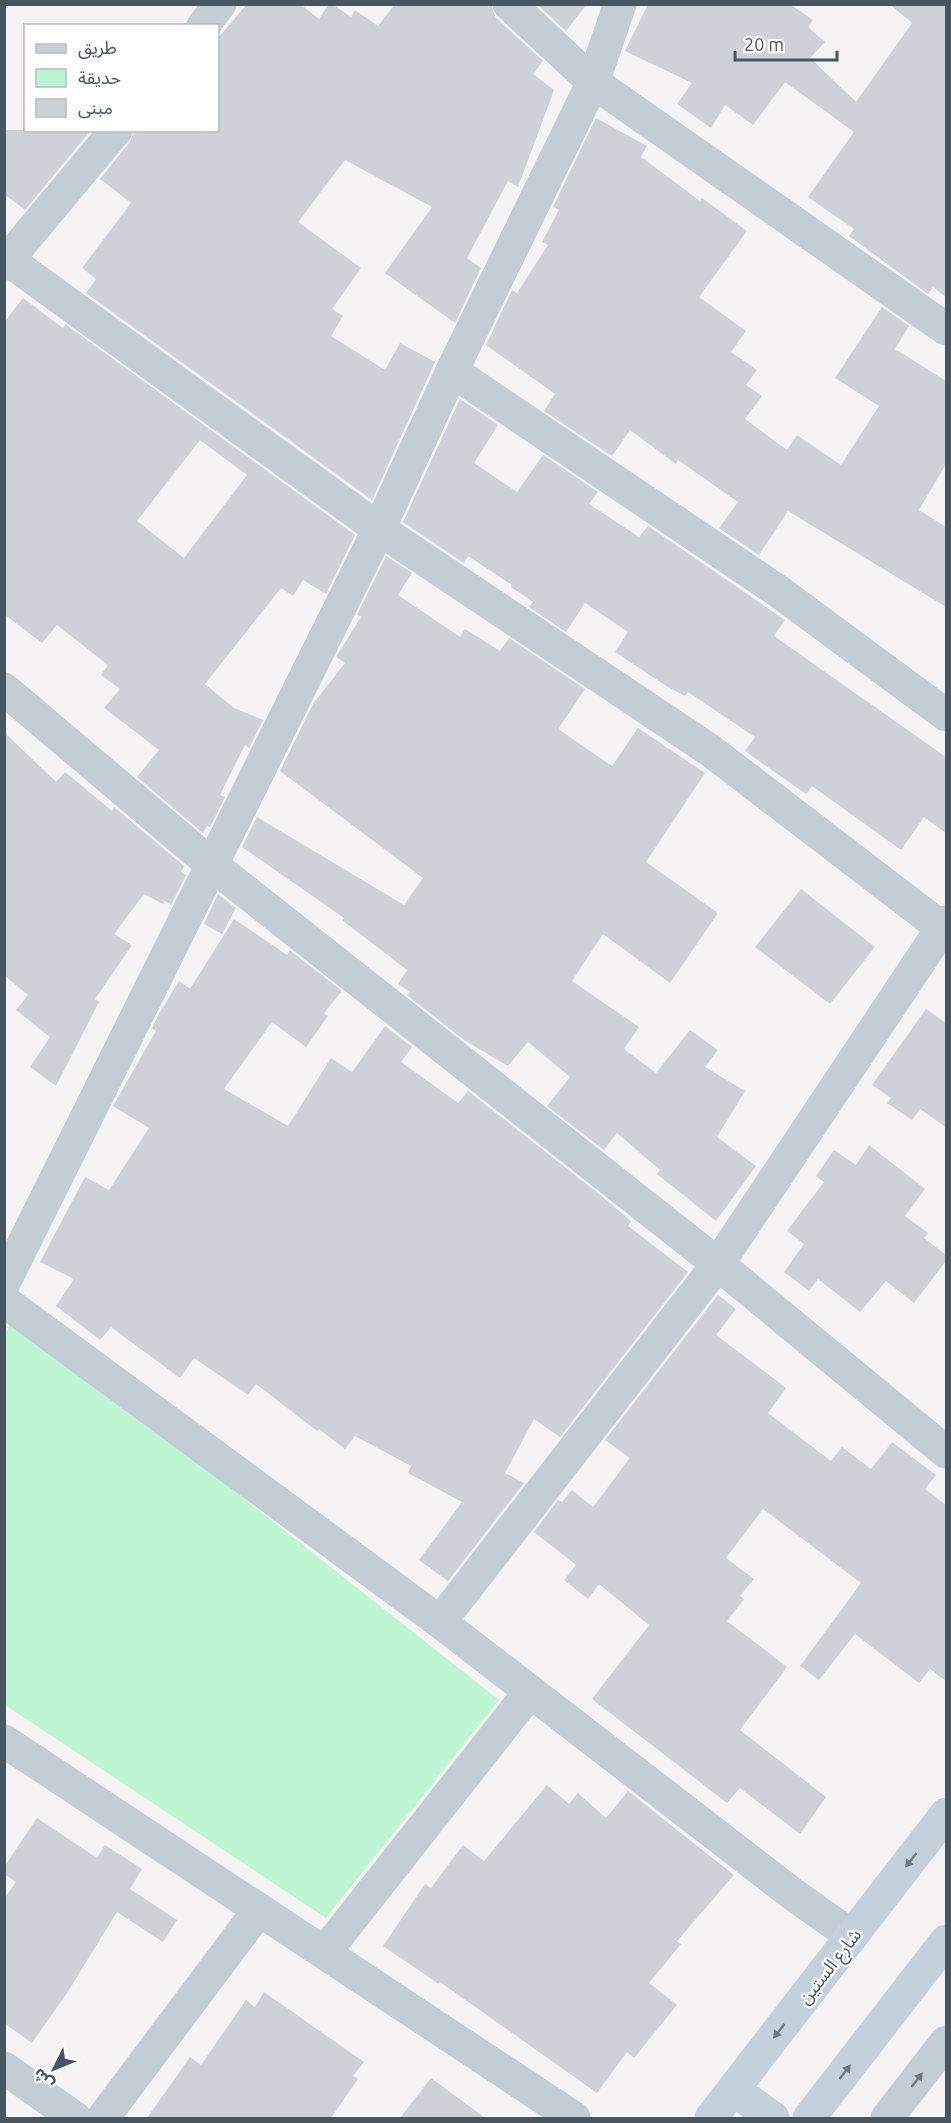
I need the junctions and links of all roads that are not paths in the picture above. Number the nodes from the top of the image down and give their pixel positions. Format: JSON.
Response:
{"nodes":[{"id":1,"x":220,"y":4,"type":"edge"},
{"id":2,"x":509,"y":4,"type":"edge"},
{"id":3,"x":620,"y":4,"type":"edge"},
{"id":4,"x":205,"y":24,"type":"edge"},
{"id":5,"x":593,"y":82,"type":"junction"},
{"id":6,"x":114,"y":132,"type":"edge"},
{"id":7,"x":6,"y":260,"type":"edge"},
{"id":8,"x":946,"y":329,"type":"edge"},
{"id":9,"x":452,"y":370,"type":"junction"},
{"id":10,"x":379,"y":529,"type":"junction"},
{"id":11,"x":4,"y":689,"type":"edge"},
{"id":12,"x":946,"y":715,"type":"edge"},
{"id":13,"x":212,"y":864,"type":"junction"},
{"id":14,"x":945,"y":927,"type":"edge"},
{"id":15,"x":9,"y":1264,"type":"edge"},
{"id":16,"x":718,"y":1264,"type":"junction"},
{"id":17,"x":4,"y":1301,"type":"edge"},
{"id":18,"x":946,"y":1452,"type":"edge"},
{"id":19,"x":440,"y":1622,"type":"junction"},
{"id":20,"x":530,"y":1692,"type":"junction"},
{"id":21,"x":4,"y":1741,"type":"edge"},
{"id":22,"x":946,"y":1814,"type":"edge"},
{"id":23,"x":259,"y":1910,"type":"junction"},
{"id":24,"x":852,"y":1936,"type":"junction"},
{"id":25,"x":946,"y":1941,"type":"edge"},
{"id":26,"x":325,"y":1952,"type":"junction"},
{"id":27,"x":946,"y":2042,"type":"edge"},
{"id":28,"x":4,"y":2068,"type":"edge"},
{"id":29,"x":734,"y":2090,"type":"junction"},
{"id":30,"x":75,"y":2118,"type":"edge"},
{"id":31,"x":103,"y":2118,"type":"edge"},
{"id":32,"x":574,"y":2118,"type":"edge"},
{"id":33,"x":711,"y":2118,"type":"edge"},
{"id":34,"x":773,"y":2118,"type":"edge"},
{"id":35,"x":809,"y":2118,"type":"edge"},
{"id":36,"x":887,"y":2118,"type":"edge"}],
"edges":[{"from":1,"to":4,"type":"street"},
{"from":2,"to":5,"type":"street"},
{"from":3,"to":5,"type":"street"},
{"from":5,"to":8,"type":"street"},
{"from":5,"to":9,"type":"street"},
{"from":6,"to":7,"type":"street"},
{"from":7,"to":10,"type":"street"},
{"from":9,"to":10,"type":"street"},
{"from":9,"to":12,"type":"street"},
{"from":10,"to":13,"type":"street"},
{"from":10,"to":14,"type":"street"},
{"from":11,"to":13,"type":"street"},
{"from":13,"to":15,"type":"street"},
{"from":13,"to":16,"type":"street"},
{"from":14,"to":16,"type":"street"},
{"from":16,"to":18,"type":"street"},
{"from":16,"to":19,"type":"street"},
{"from":17,"to":19,"type":"street"},
{"from":19,"to":20,"type":"street"},
{"from":20,"to":24,"type":"street"},
{"from":20,"to":26,"type":"street"},
{"from":21,"to":23,"type":"street"},
{"from":22,"to":24,"type":"main road","name":"شارع الستين","one_way":true},
{"from":23,"to":26,"type":"street"},
{"from":23,"to":31,"type":"street"},
{"from":24,"to":29,"type":"main road","name":"شارع الستين","one_way":true},
{"from":35,"to":25,"type":"main road","one_way":true},
{"from":26,"to":32,"type":"street"},
{"from":36,"to":27,"type":"street","one_way":true},
{"from":28,"to":30,"type":"street"},
{"from":29,"to":33,"type":"main road","name":"شارع الستين"},
{"from":29,"to":34,"type":"main road"}]}
